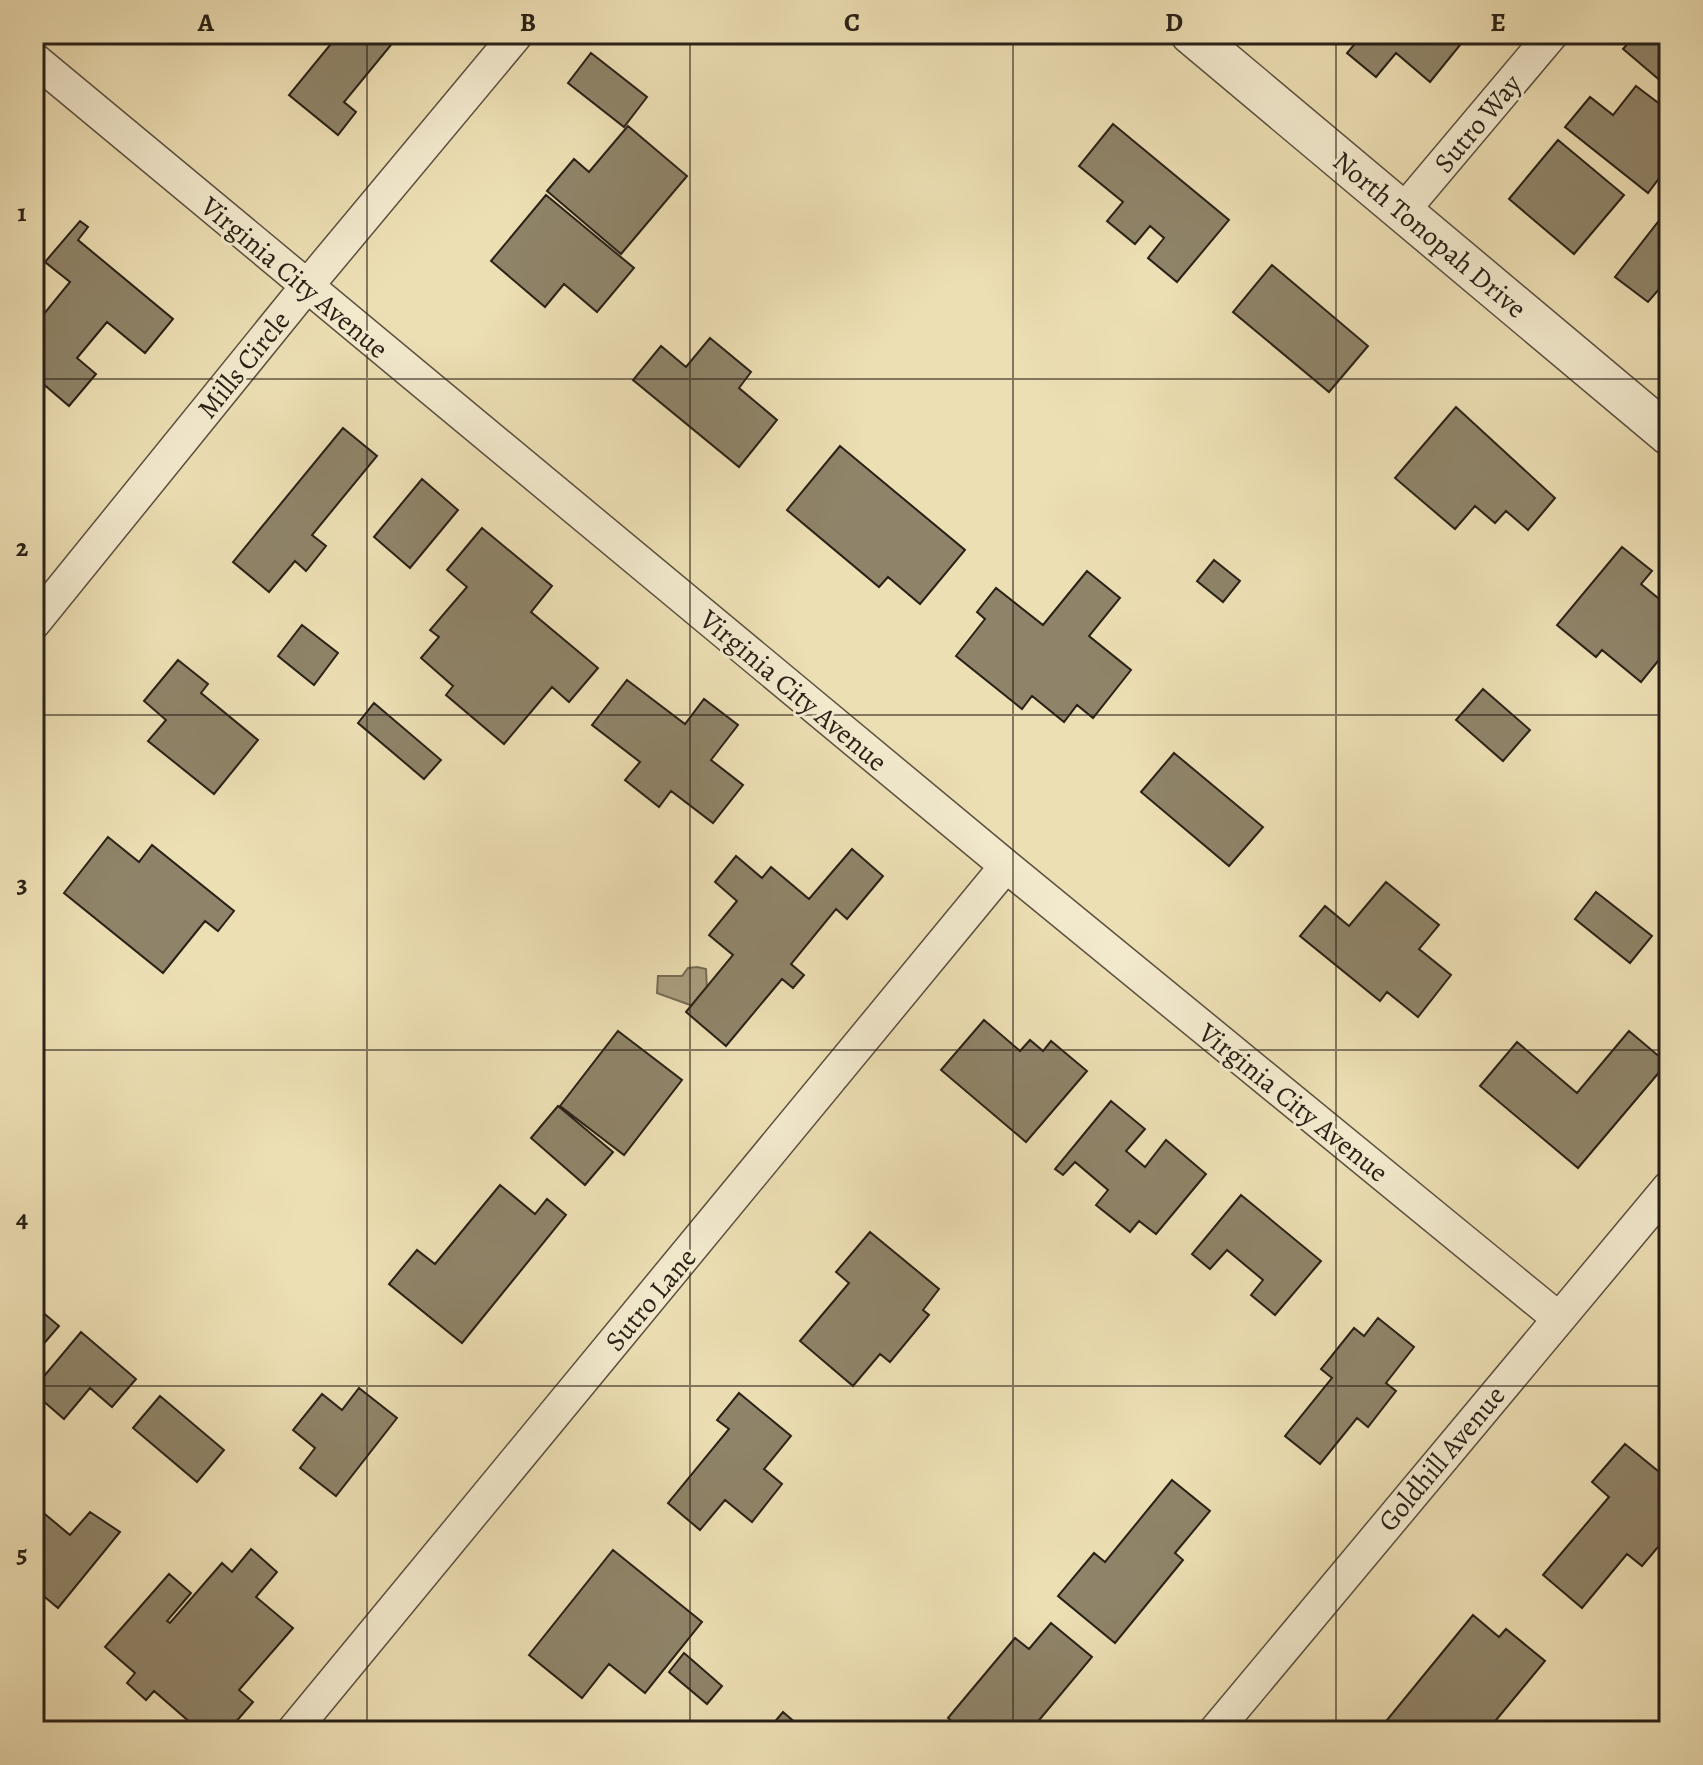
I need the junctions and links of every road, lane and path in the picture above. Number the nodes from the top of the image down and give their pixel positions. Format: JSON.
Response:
{"nodes":[{"id":1,"x":517,"y":34,"type":"edge"},
{"id":2,"x":1191,"y":34,"type":"edge"},
{"id":3,"x":1552,"y":34,"type":"edge"},
{"id":4,"x":34,"y":59,"type":"edge"},
{"id":5,"x":1403,"y":211,"type":"junction"},
{"id":6,"x":307,"y":286,"type":"junction"},
{"id":7,"x":1669,"y":435,"type":"edge"},
{"id":8,"x":34,"y":623,"type":"edge"},
{"id":9,"x":1006,"y":866,"type":"junction"},
{"id":10,"x":1669,"y":1187,"type":"edge"},
{"id":11,"x":1558,"y":1318,"type":"junction"},
{"id":12,"x":293,"y":1731,"type":"edge"},
{"id":13,"x":1215,"y":1731,"type":"edge"}],
"edges":[{"from":1,"to":6,"type":"street","name":"Mills Circle"},
{"from":2,"to":5,"type":"street","name":"North Tonopah Drive"},
{"from":3,"to":5,"type":"street","name":"Sutro Way"},
{"from":4,"to":6,"type":"street","name":"Virginia City Avenue"},
{"from":5,"to":7,"type":"street","name":"North Tonopah Drive"},
{"from":6,"to":8,"type":"street","name":"Mills Circle"},
{"from":6,"to":9,"type":"street","name":"Virginia City Avenue"},
{"from":9,"to":11,"type":"street","name":"Virginia City Avenue"},
{"from":9,"to":12,"type":"street","name":"Sutro Lane"},
{"from":10,"to":11,"type":"street","name":"Goldhill Avenue"},
{"from":11,"to":13,"type":"street","name":"Goldhill Avenue"}]}
